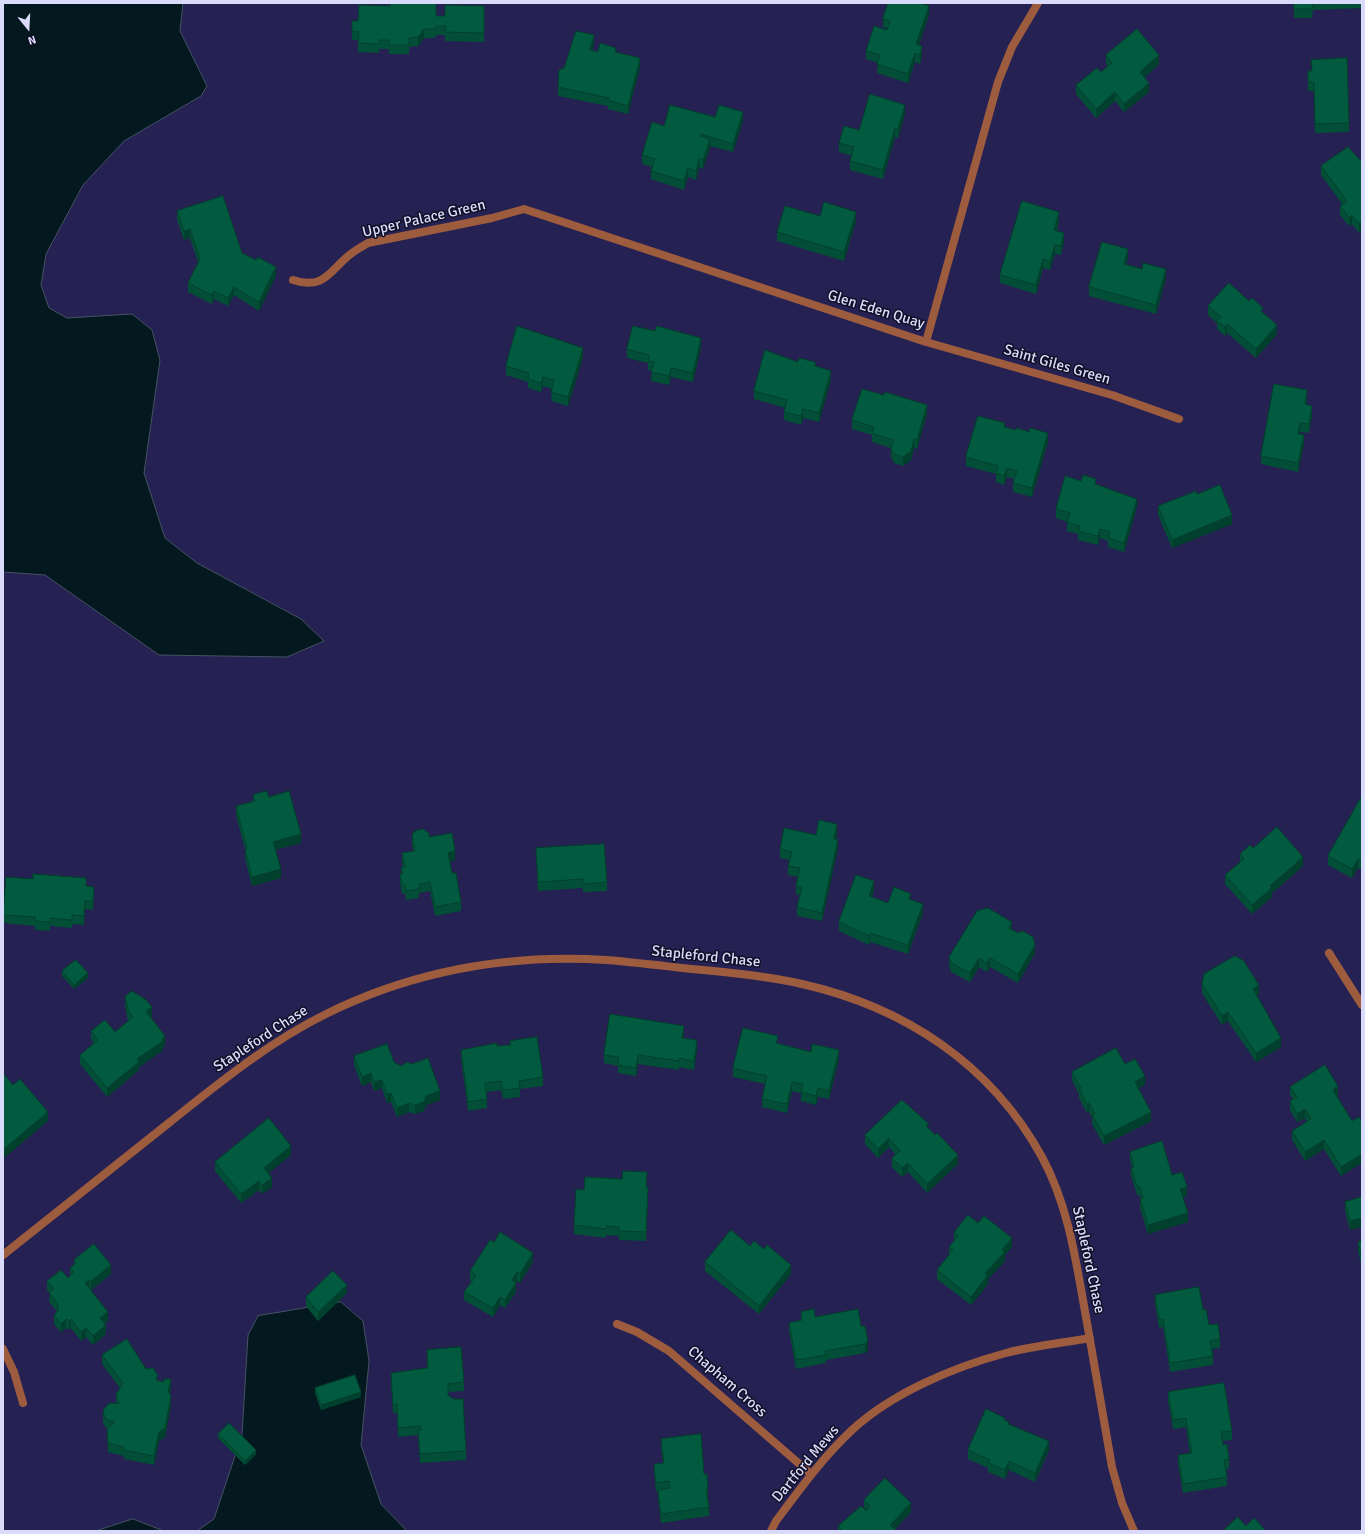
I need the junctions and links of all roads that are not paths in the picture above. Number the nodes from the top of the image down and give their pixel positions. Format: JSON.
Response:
{"nodes":[{"id":1,"x":1038,"y":3,"type":"edge"},
{"id":2,"x":524,"y":210,"type":"joint"},
{"id":3,"x":293,"y":280,"type":"dead end"},
{"id":4,"x":926,"y":342,"type":"junction"},
{"id":5,"x":1179,"y":419,"type":"dead end"},
{"id":6,"x":1329,"y":953,"type":"dead end"},
{"id":7,"x":1362,"y":1005,"type":"edge"},
{"id":8,"x":3,"y":1255,"type":"edge"},
{"id":9,"x":616,"y":1324,"type":"dead end"},
{"id":10,"x":1090,"y":1338,"type":"junction"},
{"id":11,"x":3,"y":1349,"type":"edge"},
{"id":12,"x":23,"y":1403,"type":"dead end"},
{"id":13,"x":811,"y":1474,"type":"junction"},
{"id":14,"x":771,"y":1531,"type":"edge"},
{"id":15,"x":1134,"y":1531,"type":"edge"}],
"edges":[{"from":1,"to":4,"type":"street","name":"Glen Eden Quay"},
{"from":2,"to":3,"type":"street","name":"Upper Palace Green"},
{"from":2,"to":4,"type":"street","name":"Glen Eden Quay"},
{"from":4,"to":5,"type":"street","name":"Saint Giles Green"},
{"from":6,"to":7,"type":"street"},
{"from":8,"to":10,"type":"street","name":"Stapleford Chase"},
{"from":9,"to":13,"type":"street","name":"Chapham Cross"},
{"from":10,"to":13,"type":"street","name":"Dartford Mews"},
{"from":10,"to":15,"type":"street","name":"Stapleford Chase"},
{"from":11,"to":12,"type":"street"},
{"from":13,"to":14,"type":"street","name":"Dartford Mews"}]}
